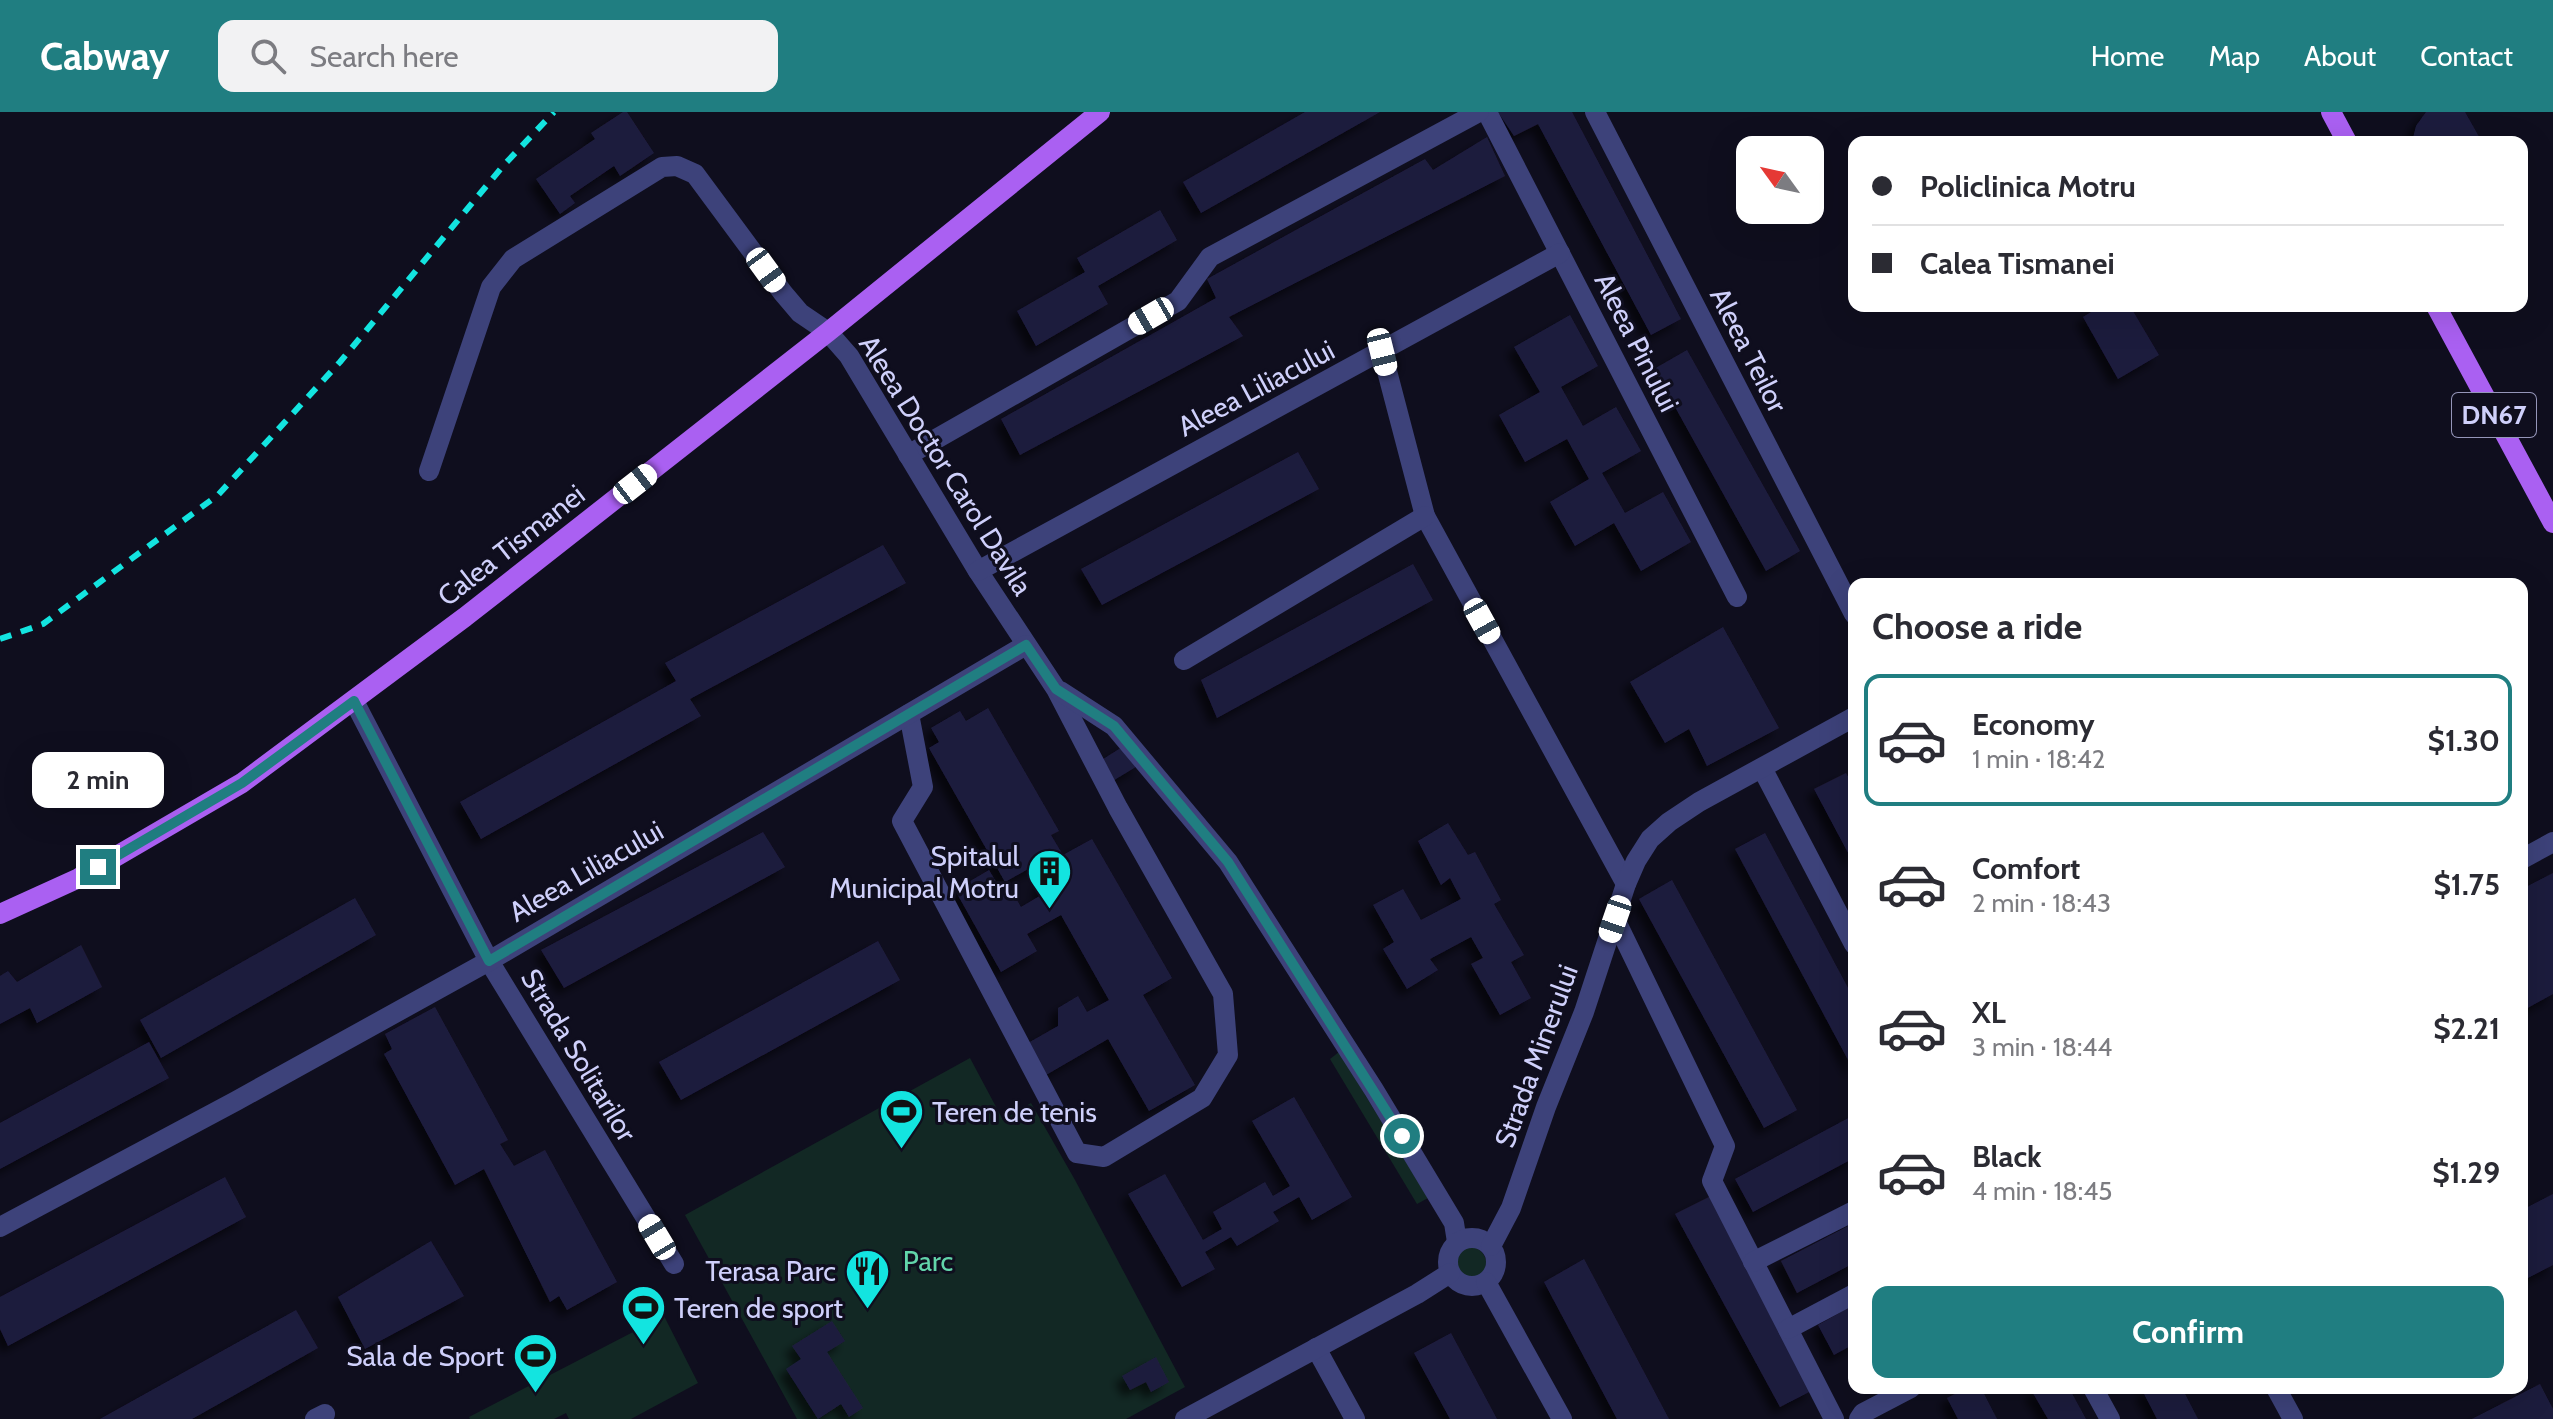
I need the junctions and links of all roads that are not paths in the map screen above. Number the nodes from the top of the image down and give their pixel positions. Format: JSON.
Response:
{"nodes":[{"id":1,"x":1100,"y":112,"type":"edge"},
{"id":2,"x":1479,"y":112,"type":"edge"},
{"id":3,"x":1487,"y":112,"type":"edge"},
{"id":4,"x":1595,"y":112,"type":"edge"},
{"id":5,"x":2331,"y":112,"type":"edge"},
{"id":6,"x":2344,"y":136,"type":"edge"},
{"id":7,"x":1560,"y":253,"type":"junction"},
{"id":8,"x":2439,"y":312,"type":"edge"},
{"id":9,"x":828,"y":332,"type":"junction"},
{"id":10,"x":1382,"y":352,"type":"junction"},
{"id":11,"x":908,"y":455,"type":"junction"},
{"id":12,"x":429,"y":471,"type":"dead end"},
{"id":13,"x":1425,"y":516,"type":"junction"},
{"id":14,"x":2553,"y":523,"type":"edge"},
{"id":15,"x":978,"y":571,"type":"junction"},
{"id":16,"x":1737,"y":597,"type":"dead end"},
{"id":17,"x":1848,"y":602,"type":"edge"},
{"id":18,"x":1026,"y":645,"type":"junction"},
{"id":19,"x":1184,"y":660,"type":"dead end"},
{"id":20,"x":1056,"y":689,"type":"junction"},
{"id":21,"x":354,"y":701,"type":"junction"},
{"id":22,"x":909,"y":714,"type":"junction"},
{"id":23,"x":1848,"y":720,"type":"edge"},
{"id":24,"x":1762,"y":768,"type":"junction"},
{"id":25,"x":2553,"y":842,"type":"edge"},
{"id":26,"x":2528,"y":856,"type":"edge"},
{"id":27,"x":1626,"y":884,"type":"junction"},
{"id":28,"x":0,"y":914,"type":"edge"},
{"id":29,"x":1615,"y":919,"type":"junction"},
{"id":30,"x":1848,"y":933,"type":"edge"},
{"id":31,"x":489,"y":961,"type":"junction"},
{"id":32,"x":1848,"y":1214,"type":"edge"},
{"id":33,"x":0,"y":1227,"type":"edge"},
{"id":34,"x":1457,"y":1242,"type":"junction"},
{"id":35,"x":1491,"y":1246,"type":"junction"},
{"id":36,"x":1753,"y":1262,"type":"junction"},
{"id":37,"x":674,"y":1264,"type":"dead end"},
{"id":38,"x":1450,"y":1273,"type":"junction"},
{"id":39,"x":1486,"y":1282,"type":"junction"},
{"id":40,"x":1848,"y":1297,"type":"edge"},
{"id":41,"x":1788,"y":1329,"type":"junction"},
{"id":42,"x":1316,"y":1348,"type":"junction"},
{"id":43,"x":1899,"y":1394,"type":"edge"},
{"id":44,"x":2096,"y":1394,"type":"edge"},
{"id":45,"x":2279,"y":1394,"type":"edge"},
{"id":46,"x":1185,"y":1419,"type":"edge"},
{"id":47,"x":1355,"y":1419,"type":"edge"},
{"id":48,"x":1562,"y":1419,"type":"edge"},
{"id":49,"x":1834,"y":1419,"type":"edge"},
{"id":50,"x":1859,"y":1419,"type":"edge"},
{"id":51,"x":2110,"y":1419,"type":"edge"},
{"id":52,"x":2293,"y":1419,"type":"edge"}],
"edges":[{"from":1,"to":9,"type":"main road","name":"Calea Tismanei"},
{"from":2,"to":11,"type":"street"},
{"from":3,"to":7,"type":"street","name":"Aleea Pinului"},
{"from":4,"to":17,"type":"street","name":"Aleea Teilor"},
{"from":5,"to":6,"type":"main road"},
{"from":7,"to":10,"type":"street","name":"Aleea Liliacului"},
{"from":7,"to":16,"type":"street","name":"Aleea Pinului"},
{"from":8,"to":14,"type":"main road","number":"DN67"},
{"from":9,"to":11,"type":"street","name":"Aleea Doctor Carol Davila"},
{"from":9,"to":12,"type":"street","name":"Aleea Doctor Carol Davila"},
{"from":9,"to":21,"type":"main road","name":"Calea Tismanei"},
{"from":10,"to":13,"type":"street"},
{"from":10,"to":15,"type":"street","name":"Aleea Liliacului"},
{"from":11,"to":15,"type":"street","name":"Aleea Doctor Carol Davila"},
{"from":13,"to":19,"type":"street"},
{"from":13,"to":27,"type":"street"},
{"from":15,"to":18,"type":"street","name":"Aleea Doctor Carol Davila"},
{"from":18,"to":20,"type":"street","name":"Aleea Doctor Carol Davila"},
{"from":18,"to":22,"type":"street","name":"Aleea Liliacului"},
{"from":20,"to":22,"type":"street","name":"Aleea Doctor Carol Davila"},
{"from":20,"to":34,"type":"street","name":"Aleea Doctor Carol Davila"},
{"from":21,"to":28,"type":"main road","name":"Calea Tismanei"},
{"from":21,"to":31,"type":"street","name":"Strada Solitarilor"},
{"from":22,"to":31,"type":"street","name":"Aleea Liliacului"},
{"from":23,"to":24,"type":"street","name":"Strada Minerului"},
{"from":24,"to":27,"type":"street","name":"Strada Minerului"},
{"from":24,"to":30,"type":"street"},
{"from":25,"to":26,"type":"street"},
{"from":27,"to":29,"type":"street","name":"Strada Minerului"},
{"from":29,"to":35,"type":"street","name":"Strada Minerului"},
{"from":29,"to":36,"type":"street"},
{"from":31,"to":33,"type":"street","name":"Aleea Liliacului"},
{"from":31,"to":37,"type":"street","name":"Strada Solitarilor"},
{"from":32,"to":36,"type":"street"},
{"from":34,"to":35,"type":"street"},
{"from":34,"to":38,"type":"street"},
{"from":35,"to":39,"type":"street"},
{"from":36,"to":41,"type":"street"},
{"from":38,"to":39,"type":"street"},
{"from":38,"to":42,"type":"street"},
{"from":39,"to":48,"type":"street"},
{"from":40,"to":41,"type":"street"},
{"from":41,"to":49,"type":"street"},
{"from":42,"to":46,"type":"street"},
{"from":42,"to":47,"type":"street"},
{"from":43,"to":50,"type":"street"},
{"from":44,"to":51,"type":"street"},
{"from":45,"to":52,"type":"street"}]}
